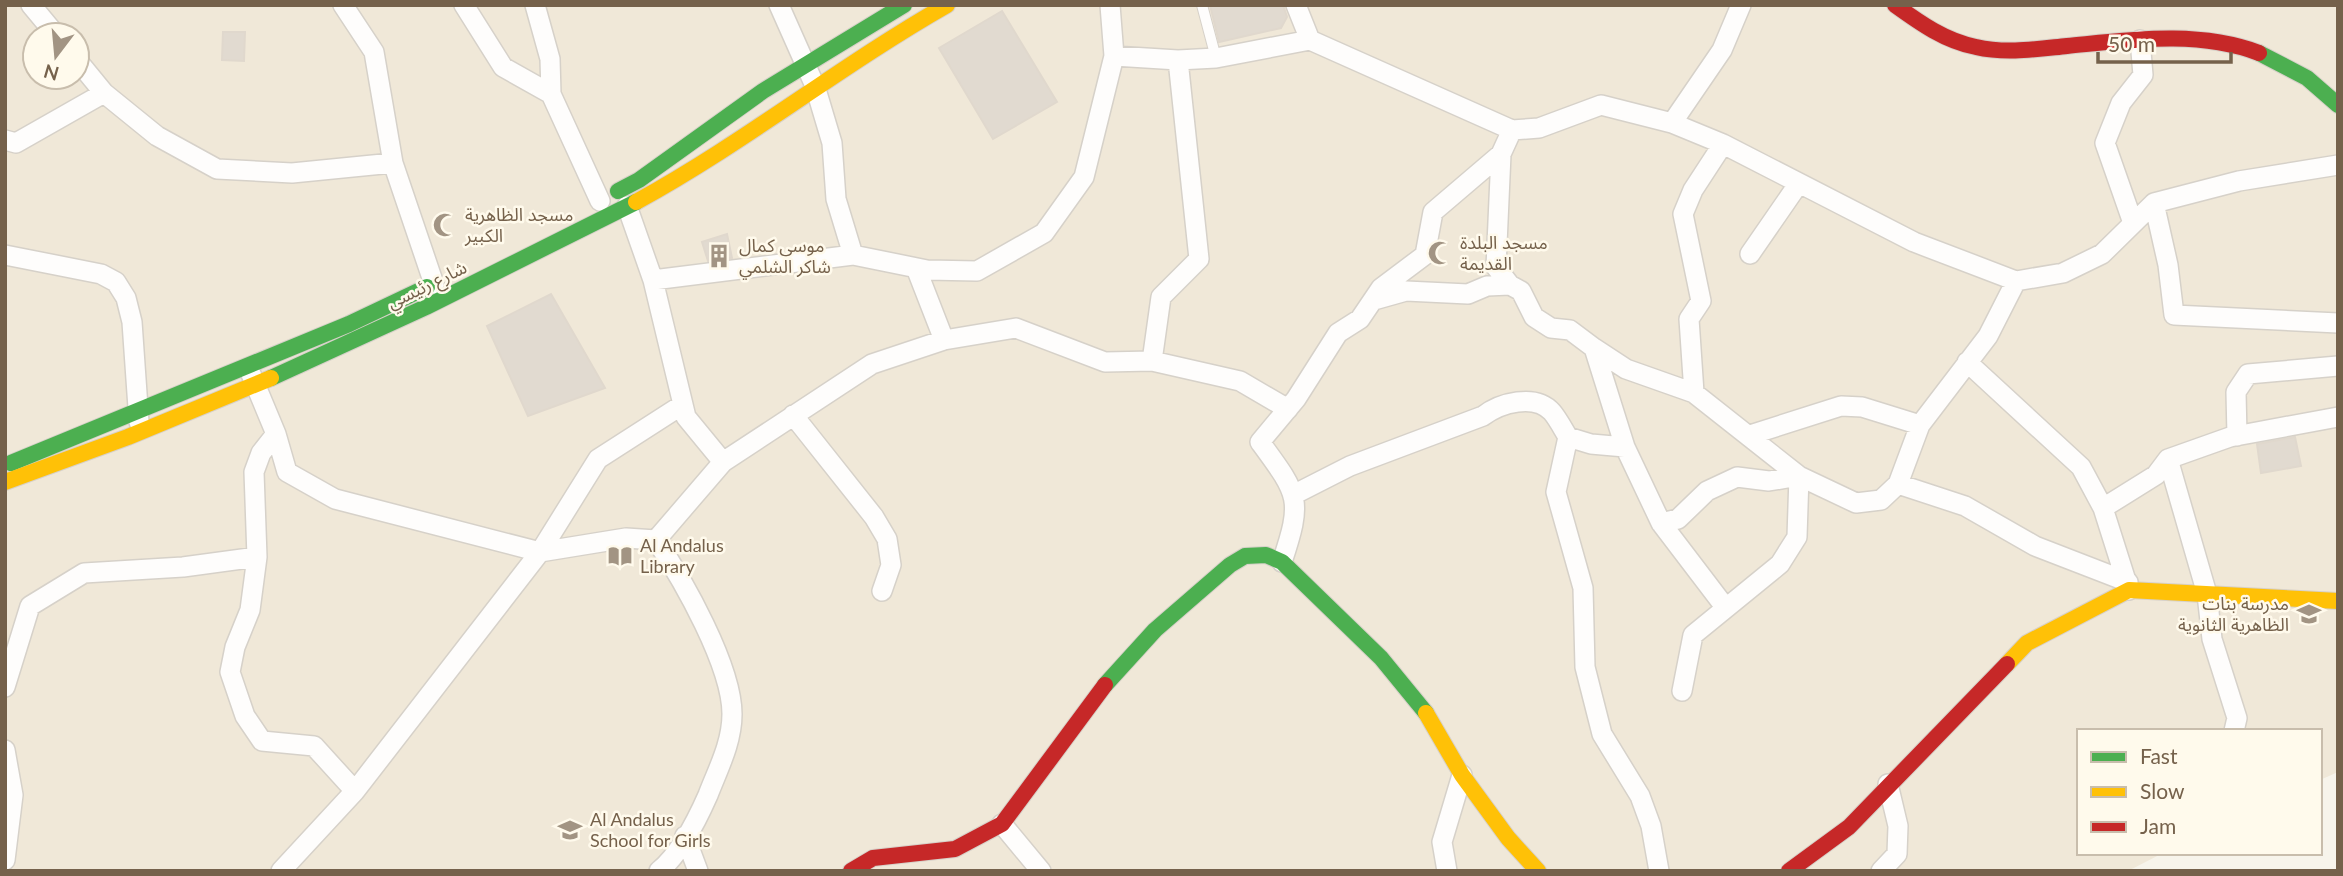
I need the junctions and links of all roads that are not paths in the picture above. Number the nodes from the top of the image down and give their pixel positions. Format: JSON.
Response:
{"nodes":[{"id":1,"x":31,"y":5,"type":"edge"},
{"id":2,"x":343,"y":5,"type":"edge"},
{"id":3,"x":464,"y":5,"type":"edge"},
{"id":4,"x":535,"y":5,"type":"edge"},
{"id":5,"x":779,"y":5,"type":"edge"},
{"id":6,"x":904,"y":5,"type":"edge"},
{"id":7,"x":947,"y":5,"type":"edge"},
{"id":8,"x":1110,"y":5,"type":"edge"},
{"id":9,"x":1202,"y":5,"type":"edge"},
{"id":10,"x":1296,"y":5,"type":"edge"},
{"id":11,"x":1741,"y":5,"type":"edge"},
{"id":12,"x":1895,"y":5,"type":"edge"},
{"id":13,"x":1922,"y":5,"type":"edge"},
{"id":14,"x":44,"y":21,"type":"edge"},
{"id":15,"x":2263,"y":36,"type":"dead end"},
{"id":16,"x":1310,"y":40,"type":"junction"},
{"id":17,"x":2140,"y":40,"type":"junction"},
{"id":18,"x":1114,"y":56,"type":"junction"},
{"id":19,"x":2304,"y":57,"type":"dead end"},
{"id":20,"x":1216,"y":58,"type":"junction"},
{"id":21,"x":1178,"y":60,"type":"junction"},
{"id":22,"x":805,"y":65,"type":"junction"},
{"id":23,"x":91,"y":77,"type":"edge"},
{"id":24,"x":815,"y":86,"type":"junction"},
{"id":25,"x":2338,"y":87,"type":"edge"},
{"id":26,"x":104,"y":93,"type":"junction"},
{"id":27,"x":551,"y":94,"type":"junction"},
{"id":28,"x":2338,"y":105,"type":"edge"},
{"id":29,"x":1672,"y":123,"type":"junction"},
{"id":30,"x":1512,"y":130,"type":"junction"},
{"id":31,"x":5,"y":141,"type":"edge"},
{"id":32,"x":1723,"y":144,"type":"junction"},
{"id":33,"x":1501,"y":154,"type":"junction"},
{"id":34,"x":393,"y":163,"type":"junction"},
{"id":35,"x":2338,"y":165,"type":"edge"},
{"id":36,"x":1799,"y":183,"type":"junction"},
{"id":37,"x":2154,"y":203,"type":"junction"},
{"id":38,"x":589,"y":206,"type":"junction"},
{"id":39,"x":627,"y":206,"type":"junction"},
{"id":40,"x":2133,"y":223,"type":"junction"},
{"id":41,"x":853,"y":254,"type":"junction"},
{"id":42,"x":1750,"y":254,"type":"dead end"},
{"id":43,"x":5,"y":255,"type":"edge"},
{"id":44,"x":5,"y":262,"type":"edge"},
{"id":45,"x":45,"y":264,"type":"junction"},
{"id":46,"x":916,"y":268,"type":"junction"},
{"id":47,"x":653,"y":281,"type":"junction"},
{"id":48,"x":2016,"y":281,"type":"junction"},
{"id":49,"x":434,"y":284,"type":"junction"},
{"id":50,"x":1510,"y":285,"type":"junction"},
{"id":51,"x":1373,"y":300,"type":"junction"},
{"id":52,"x":2338,"y":323,"type":"edge"},
{"id":53,"x":944,"y":340,"type":"junction"},
{"id":54,"x":1594,"y":348,"type":"junction"},
{"id":55,"x":1152,"y":361,"type":"junction"},
{"id":56,"x":1967,"y":362,"type":"junction"},
{"id":57,"x":2338,"y":366,"type":"edge"},
{"id":58,"x":251,"y":375,"type":"junction"},
{"id":59,"x":1694,"y":393,"type":"junction"},
{"id":60,"x":682,"y":405,"type":"junction"},
{"id":61,"x":1288,"y":408,"type":"junction"},
{"id":62,"x":137,"y":411,"type":"junction"},
{"id":63,"x":793,"y":415,"type":"junction"},
{"id":64,"x":2338,"y":417,"type":"edge"},
{"id":65,"x":1920,"y":425,"type":"junction"},
{"id":66,"x":141,"y":433,"type":"junction"},
{"id":67,"x":276,"y":434,"type":"junction"},
{"id":68,"x":1750,"y":435,"type":"junction"},
{"id":69,"x":2237,"y":436,"type":"junction"},
{"id":70,"x":1568,"y":437,"type":"junction"},
{"id":71,"x":1625,"y":447,"type":"junction"},
{"id":72,"x":2168,"y":459,"type":"junction"},
{"id":73,"x":723,"y":462,"type":"junction"},
{"id":74,"x":5,"y":466,"type":"edge"},
{"id":75,"x":1799,"y":476,"type":"junction"},
{"id":76,"x":5,"y":482,"type":"edge"},
{"id":77,"x":1898,"y":484,"type":"junction"},
{"id":78,"x":1293,"y":495,"type":"junction"},
{"id":79,"x":2103,"y":508,"type":"junction"},
{"id":80,"x":1661,"y":523,"type":"junction"},
{"id":81,"x":656,"y":540,"type":"junction"},
{"id":82,"x":540,"y":552,"type":"junction"},
{"id":83,"x":257,"y":557,"type":"junction"},
{"id":84,"x":1282,"y":562,"type":"junction"},
{"id":85,"x":2128,"y":586,"type":"junction"},
{"id":86,"x":882,"y":591,"type":"dead end"},
{"id":87,"x":2207,"y":594,"type":"junction"},
{"id":88,"x":2338,"y":601,"type":"edge"},
{"id":89,"x":1725,"y":607,"type":"junction"},
{"id":90,"x":5,"y":687,"type":"edge"},
{"id":91,"x":1682,"y":691,"type":"dead end"},
{"id":92,"x":2234,"y":729,"type":"edge"},
{"id":93,"x":5,"y":750,"type":"edge"},
{"id":94,"x":1462,"y":775,"type":"junction"},
{"id":95,"x":1888,"y":784,"type":"junction"},
{"id":96,"x":355,"y":791,"type":"junction"},
{"id":97,"x":1002,"y":824,"type":"junction"},
{"id":98,"x":685,"y":836,"type":"junction"},
{"id":99,"x":5,"y":859,"type":"edge"},
{"id":100,"x":281,"y":871,"type":"edge"},
{"id":101,"x":659,"y":871,"type":"edge"},
{"id":102,"x":698,"y":871,"type":"edge"},
{"id":103,"x":851,"y":871,"type":"edge"},
{"id":104,"x":1041,"y":871,"type":"edge"},
{"id":105,"x":1447,"y":871,"type":"edge"},
{"id":106,"x":1538,"y":871,"type":"edge"},
{"id":107,"x":1659,"y":871,"type":"edge"},
{"id":108,"x":1789,"y":871,"type":"edge"},
{"id":109,"x":1881,"y":871,"type":"edge"}],
"edges":[{"from":1,"to":14,"type":"street"},
{"from":2,"to":34,"type":"street"},
{"from":3,"to":27,"type":"street"},
{"from":4,"to":27,"type":"street"},
{"from":5,"to":22,"type":"street"},
{"from":6,"to":22,"type":"main road","name":"شارع رئيسي"},
{"from":7,"to":24,"type":"main road","name":"شارع رئيسي"},
{"from":8,"to":18,"type":"street"},
{"from":9,"to":20,"type":"lane"},
{"from":10,"to":16,"type":"street"},
{"from":11,"to":29,"type":"street"},
{"from":12,"to":17,"type":"main road"},
{"from":13,"to":15,"type":"main road"},
{"from":16,"to":20,"type":"street"},
{"from":16,"to":30,"type":"street"},
{"from":17,"to":28,"type":"main road"},
{"from":17,"to":40,"type":"street"},
{"from":18,"to":21,"type":"street"},
{"from":18,"to":46,"type":"street"},
{"from":19,"to":25,"type":"main road"},
{"from":20,"to":21,"type":"street"},
{"from":21,"to":55,"type":"street"},
{"from":22,"to":24,"type":"street"},
{"from":22,"to":38,"type":"main road","name":"شارع رئيسي"},
{"from":23,"to":26,"type":"street"},
{"from":24,"to":39,"type":"main road","name":"شارع رئيسي"},
{"from":24,"to":41,"type":"street"},
{"from":26,"to":31,"type":"street"},
{"from":26,"to":34,"type":"street"},
{"from":27,"to":38,"type":"street"},
{"from":29,"to":30,"type":"street"},
{"from":29,"to":32,"type":"street"},
{"from":30,"to":33,"type":"street"},
{"from":32,"to":36,"type":"street"},
{"from":32,"to":59,"type":"street"},
{"from":33,"to":50,"type":"street"},
{"from":33,"to":51,"type":"street"},
{"from":34,"to":49,"type":"street"},
{"from":35,"to":37,"type":"street"},
{"from":36,"to":42,"type":"street"},
{"from":36,"to":48,"type":"street"},
{"from":37,"to":40,"type":"street"},
{"from":37,"to":52,"type":"street"},
{"from":38,"to":49,"type":"main road","name":"شارع رئيسي"},
{"from":39,"to":47,"type":"street"},
{"from":39,"to":58,"type":"main road","name":"شارع رئيسي"},
{"from":40,"to":48,"type":"street"},
{"from":41,"to":46,"type":"street"},
{"from":41,"to":47,"type":"street"},
{"from":43,"to":45,"type":"street"},
{"from":44,"to":45,"type":"street"},
{"from":45,"to":62,"type":"street"},
{"from":46,"to":53,"type":"street"},
{"from":47,"to":60,"type":"street"},
{"from":48,"to":56,"type":"street"},
{"from":49,"to":58,"type":"main road","name":"شارع رئيسي"},
{"from":50,"to":51,"type":"street"},
{"from":50,"to":54,"type":"street"},
{"from":51,"to":61,"type":"street"},
{"from":53,"to":55,"type":"street"},
{"from":53,"to":63,"type":"street"},
{"from":54,"to":59,"type":"street"},
{"from":54,"to":71,"type":"street"},
{"from":55,"to":61,"type":"street"},
{"from":56,"to":65,"type":"street"},
{"from":56,"to":79,"type":"street"},
{"from":57,"to":69,"type":"street"},
{"from":58,"to":62,"type":"main road","name":"شارع رئيسي"},
{"from":58,"to":66,"type":"main road","name":"شارع رئيسي"},
{"from":58,"to":67,"type":"street"},
{"from":59,"to":68,"type":"street"},
{"from":60,"to":73,"type":"street"},
{"from":60,"to":82,"type":"street"},
{"from":61,"to":78,"type":"street"},
{"from":62,"to":66,"type":"street"},
{"from":62,"to":74,"type":"main road","name":"شارع رئيسي"},
{"from":63,"to":73,"type":"street"},
{"from":63,"to":86,"type":"street"},
{"from":64,"to":69,"type":"street"},
{"from":65,"to":68,"type":"street"},
{"from":65,"to":77,"type":"street"},
{"from":66,"to":76,"type":"main road","name":"شارع رئيسي"},
{"from":67,"to":82,"type":"street"},
{"from":67,"to":83,"type":"street"},
{"from":68,"to":75,"type":"street"},
{"from":69,"to":72,"type":"street"},
{"from":70,"to":71,"type":"street"},
{"from":70,"to":78,"type":"street"},
{"from":70,"to":107,"type":"street"},
{"from":71,"to":80,"type":"street"},
{"from":72,"to":79,"type":"street"},
{"from":72,"to":87,"type":"street"},
{"from":73,"to":81,"type":"street"},
{"from":75,"to":77,"type":"street"},
{"from":75,"to":80,"type":"street"},
{"from":75,"to":89,"type":"street"},
{"from":77,"to":85,"type":"street"},
{"from":78,"to":84,"type":"street"},
{"from":79,"to":85,"type":"street"},
{"from":80,"to":89,"type":"street"},
{"from":81,"to":82,"type":"street"},
{"from":81,"to":98,"type":"street"},
{"from":82,"to":96,"type":"street"},
{"from":83,"to":90,"type":"street"},
{"from":83,"to":96,"type":"street"},
{"from":84,"to":94,"type":"main road"},
{"from":84,"to":97,"type":"main road"},
{"from":85,"to":87,"type":"main road"},
{"from":85,"to":95,"type":"main road"},
{"from":87,"to":88,"type":"main road"},
{"from":87,"to":92,"type":"street"},
{"from":89,"to":91,"type":"street"},
{"from":93,"to":99,"type":"street"},
{"from":94,"to":105,"type":"street"},
{"from":94,"to":106,"type":"main road"},
{"from":95,"to":108,"type":"main road"},
{"from":95,"to":109,"type":"street"},
{"from":96,"to":100,"type":"street"},
{"from":97,"to":103,"type":"main road"},
{"from":97,"to":104,"type":"street"},
{"from":98,"to":101,"type":"street"},
{"from":98,"to":102,"type":"street"}]}
